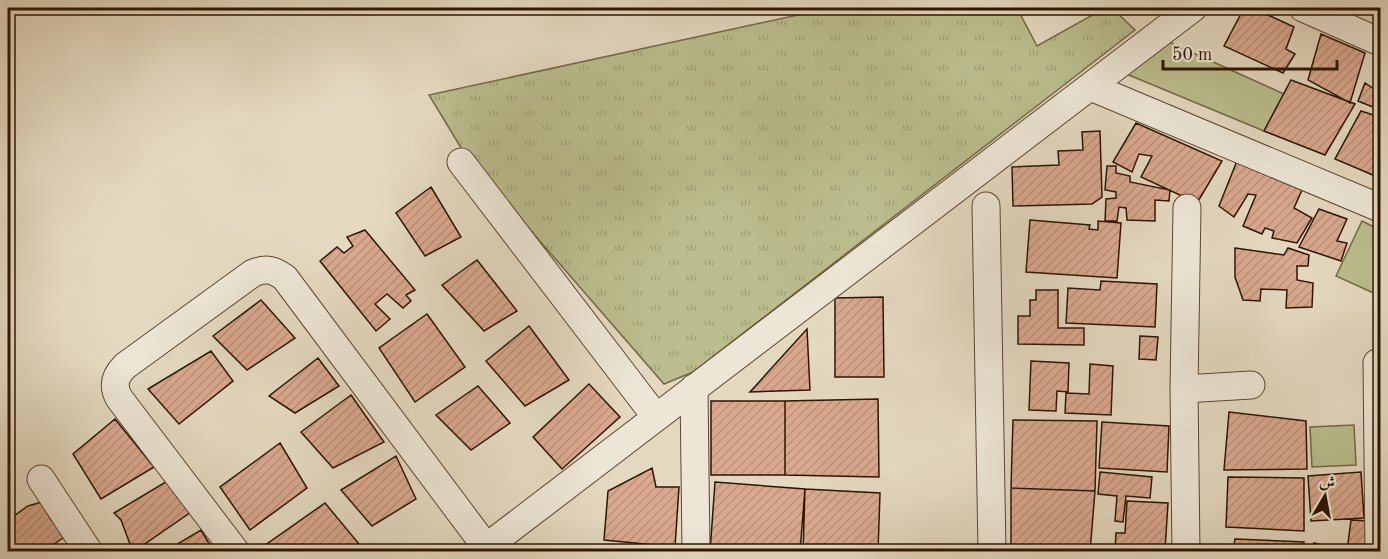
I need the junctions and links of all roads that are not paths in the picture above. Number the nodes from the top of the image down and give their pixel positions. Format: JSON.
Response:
{"nodes":[{"id":1,"x":1193,"y":8,"type":"edge"},
{"id":2,"x":1303,"y":8,"type":"edge"},
{"id":3,"x":1380,"y":42,"type":"edge"},
{"id":4,"x":1091,"y":87,"type":"junction"},
{"id":5,"x":461,"y":162,"type":"dead end"},
{"id":6,"x":986,"y":206,"type":"dead end"},
{"id":7,"x":1187,"y":208,"type":"dead end"},
{"id":8,"x":1380,"y":208,"type":"edge"},
{"id":9,"x":1377,"y":363,"type":"dead end"},
{"id":10,"x":1251,"y":385,"type":"dead end"},
{"id":11,"x":694,"y":388,"type":"junction"},
{"id":12,"x":1184,"y":389,"type":"junction"},
{"id":13,"x":656,"y":417,"type":"junction"},
{"id":14,"x":41,"y":478,"type":"dead end"},
{"id":15,"x":483,"y":549,"type":"edge"},
{"id":16,"x":89,"y":552,"type":"edge"},
{"id":17,"x":236,"y":552,"type":"edge"},
{"id":18,"x":696,"y":552,"type":"edge"},
{"id":19,"x":992,"y":552,"type":"edge"},
{"id":20,"x":1186,"y":552,"type":"edge"},
{"id":21,"x":1378,"y":552,"type":"edge"}],
"edges":[{"from":1,"to":4,"type":"street"},
{"from":2,"to":3,"type":"street"},
{"from":4,"to":8,"type":"street"},
{"from":4,"to":11,"type":"street"},
{"from":5,"to":13,"type":"street"},
{"from":6,"to":19,"type":"street"},
{"from":7,"to":12,"type":"street"},
{"from":9,"to":21,"type":"street"},
{"from":10,"to":12,"type":"street"},
{"from":11,"to":13,"type":"street"},
{"from":11,"to":18,"type":"street"},
{"from":12,"to":20,"type":"street"},
{"from":13,"to":15,"type":"street"},
{"from":14,"to":16,"type":"street"},
{"from":15,"to":17,"type":"street"}]}
